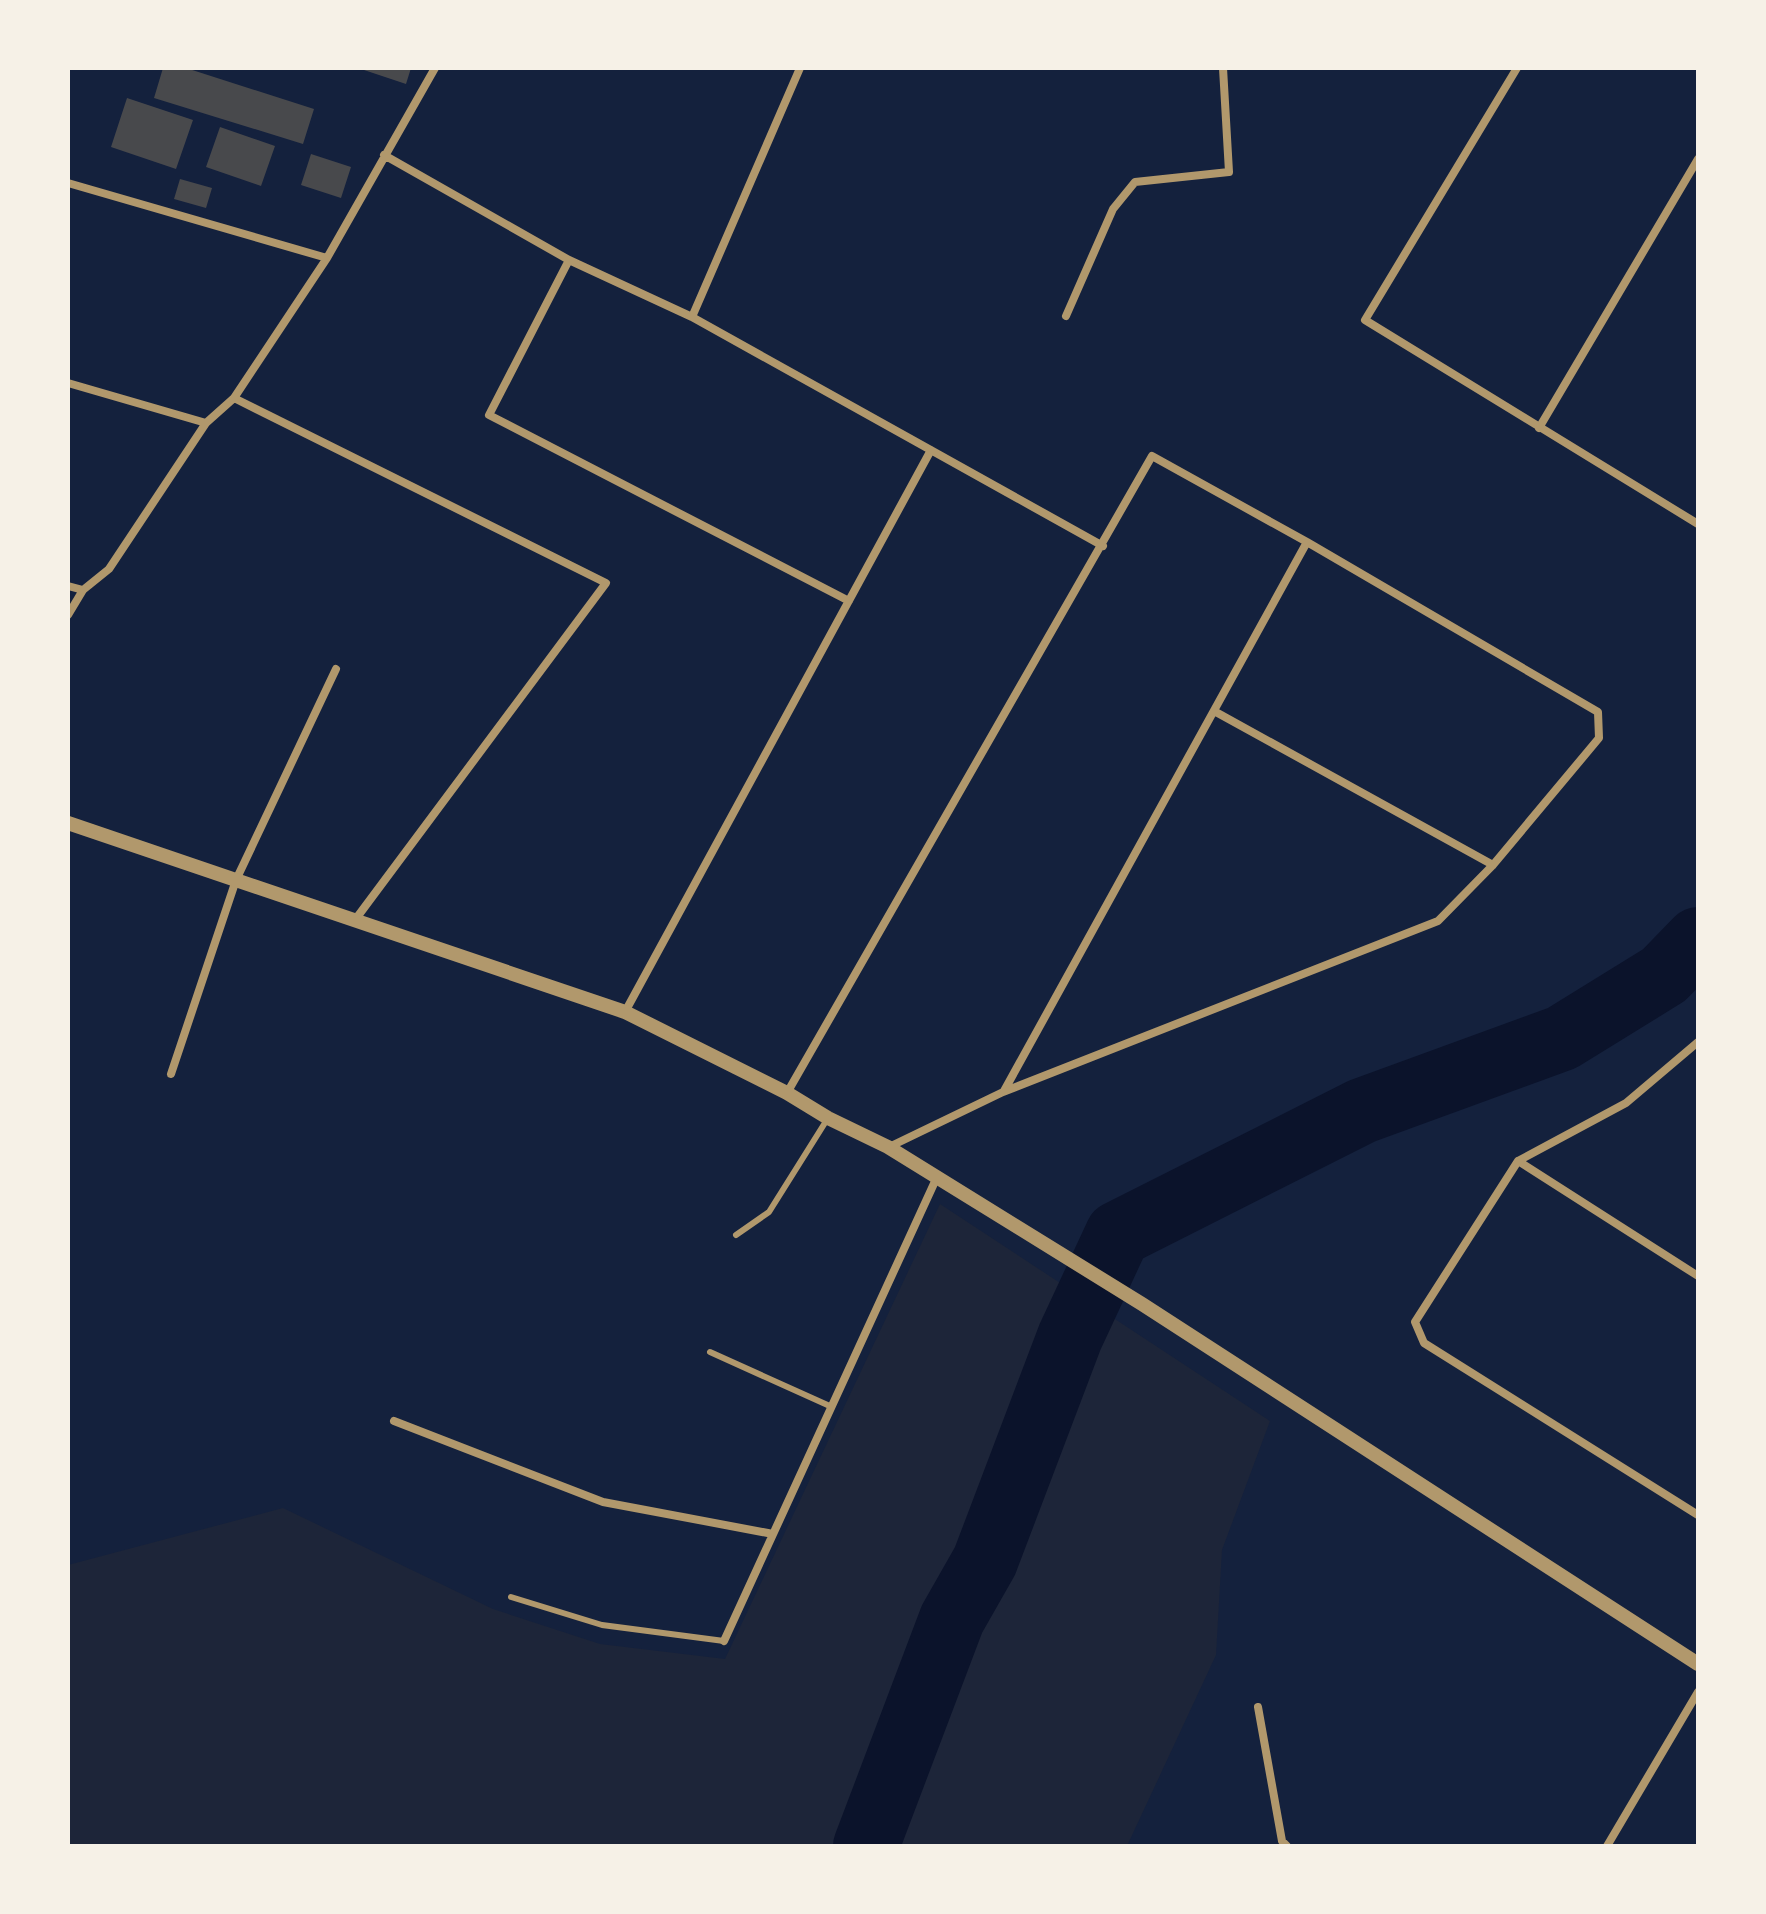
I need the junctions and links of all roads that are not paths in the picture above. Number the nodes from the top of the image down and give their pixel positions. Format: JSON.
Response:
{"nodes":[{"id":1,"x":435,"y":68,"type":"edge"},
{"id":2,"x":800,"y":68,"type":"edge"},
{"id":3,"x":1223,"y":68,"type":"edge"},
{"id":4,"x":1517,"y":68,"type":"edge"},
{"id":5,"x":384,"y":155,"type":"junction"},
{"id":6,"x":1698,"y":159,"type":"edge"},
{"id":7,"x":68,"y":183,"type":"edge"},
{"id":8,"x":327,"y":258,"type":"junction"},
{"id":9,"x":569,"y":260,"type":"junction"},
{"id":10,"x":1066,"y":316,"type":"dead end"},
{"id":11,"x":692,"y":317,"type":"junction"},
{"id":12,"x":68,"y":383,"type":"edge"},
{"id":13,"x":234,"y":398,"type":"junction"},
{"id":14,"x":206,"y":423,"type":"junction"},
{"id":15,"x":1539,"y":428,"type":"junction"},
{"id":16,"x":931,"y":450,"type":"junction"},
{"id":17,"x":1698,"y":524,"type":"edge"},
{"id":18,"x":1307,"y":542,"type":"junction"},
{"id":19,"x":1103,"y":546,"type":"junction"},
{"id":20,"x":68,"y":586,"type":"edge"},
{"id":21,"x":83,"y":590,"type":"junction"},
{"id":22,"x":849,"y":601,"type":"junction"},
{"id":23,"x":68,"y":615,"type":"edge"},
{"id":24,"x":336,"y":669,"type":"dead end"},
{"id":25,"x":1214,"y":711,"type":"junction"},
{"id":26,"x":68,"y":823,"type":"edge"},
{"id":27,"x":1493,"y":865,"type":"junction"},
{"id":28,"x":236,"y":880,"type":"junction"},
{"id":29,"x":355,"y":920,"type":"junction"},
{"id":30,"x":625,"y":1012,"type":"junction"},
{"id":31,"x":1698,"y":1042,"type":"edge"},
{"id":32,"x":171,"y":1074,"type":"dead end"},
{"id":33,"x":1003,"y":1092,"type":"junction"},
{"id":34,"x":787,"y":1093,"type":"junction"},
{"id":35,"x":828,"y":1118,"type":"junction"},
{"id":36,"x":888,"y":1147,"type":"junction"},
{"id":37,"x":1518,"y":1161,"type":"junction"},
{"id":38,"x":937,"y":1177,"type":"junction"},
{"id":39,"x":736,"y":1235,"type":"dead end"},
{"id":40,"x":1698,"y":1276,"type":"edge"},
{"id":41,"x":710,"y":1352,"type":"dead end"},
{"id":42,"x":832,"y":1407,"type":"junction"},
{"id":43,"x":394,"y":1421,"type":"dead end"},
{"id":44,"x":1698,"y":1515,"type":"edge"},
{"id":45,"x":773,"y":1534,"type":"junction"},
{"id":46,"x":511,"y":1597,"type":"dead end"},
{"id":47,"x":724,"y":1641,"type":"joint"},
{"id":48,"x":1698,"y":1664,"type":"edge"},
{"id":49,"x":1698,"y":1692,"type":"edge"},
{"id":50,"x":1258,"y":1707,"type":"dead end"},
{"id":51,"x":1287,"y":1846,"type":"edge"},
{"id":52,"x":1607,"y":1846,"type":"edge"}],
"edges":[{"from":1,"to":5,"type":"street"},
{"from":2,"to":11,"type":"street"},
{"from":3,"to":10,"type":"street"},
{"from":4,"to":15,"type":"street"},
{"from":5,"to":8,"type":"street"},
{"from":5,"to":9,"type":"street"},
{"from":6,"to":15,"type":"street"},
{"from":7,"to":8,"type":"street"},
{"from":8,"to":13,"type":"street"},
{"from":9,"to":11,"type":"street"},
{"from":9,"to":22,"type":"street"},
{"from":11,"to":16,"type":"street"},
{"from":12,"to":14,"type":"street"},
{"from":13,"to":14,"type":"street"},
{"from":13,"to":29,"type":"street"},
{"from":14,"to":21,"type":"street"},
{"from":15,"to":17,"type":"street"},
{"from":16,"to":19,"type":"street"},
{"from":16,"to":22,"type":"street"},
{"from":18,"to":19,"type":"street"},
{"from":18,"to":25,"type":"street"},
{"from":18,"to":27,"type":"street"},
{"from":19,"to":34,"type":"street"},
{"from":20,"to":21,"type":"street"},
{"from":21,"to":23,"type":"street"},
{"from":22,"to":30,"type":"street"},
{"from":24,"to":28,"type":"street"},
{"from":25,"to":27,"type":"street"},
{"from":25,"to":33,"type":"street"},
{"from":26,"to":28,"type":"street"},
{"from":27,"to":33,"type":"street"},
{"from":28,"to":29,"type":"street"},
{"from":28,"to":32,"type":"street"},
{"from":29,"to":30,"type":"street"},
{"from":30,"to":34,"type":"street"},
{"from":31,"to":37,"type":"street"},
{"from":33,"to":36,"type":"street"},
{"from":34,"to":35,"type":"street"},
{"from":35,"to":36,"type":"street"},
{"from":35,"to":39,"type":"lane"},
{"from":36,"to":38,"type":"street"},
{"from":37,"to":40,"type":"street"},
{"from":37,"to":44,"type":"street"},
{"from":38,"to":42,"type":"street"},
{"from":38,"to":48,"type":"street"},
{"from":41,"to":42,"type":"lane"},
{"from":42,"to":45,"type":"street"},
{"from":43,"to":45,"type":"street"},
{"from":45,"to":47,"type":"street"},
{"from":46,"to":47,"type":"lane"},
{"from":49,"to":52,"type":"street"},
{"from":50,"to":51,"type":"street"}]}
